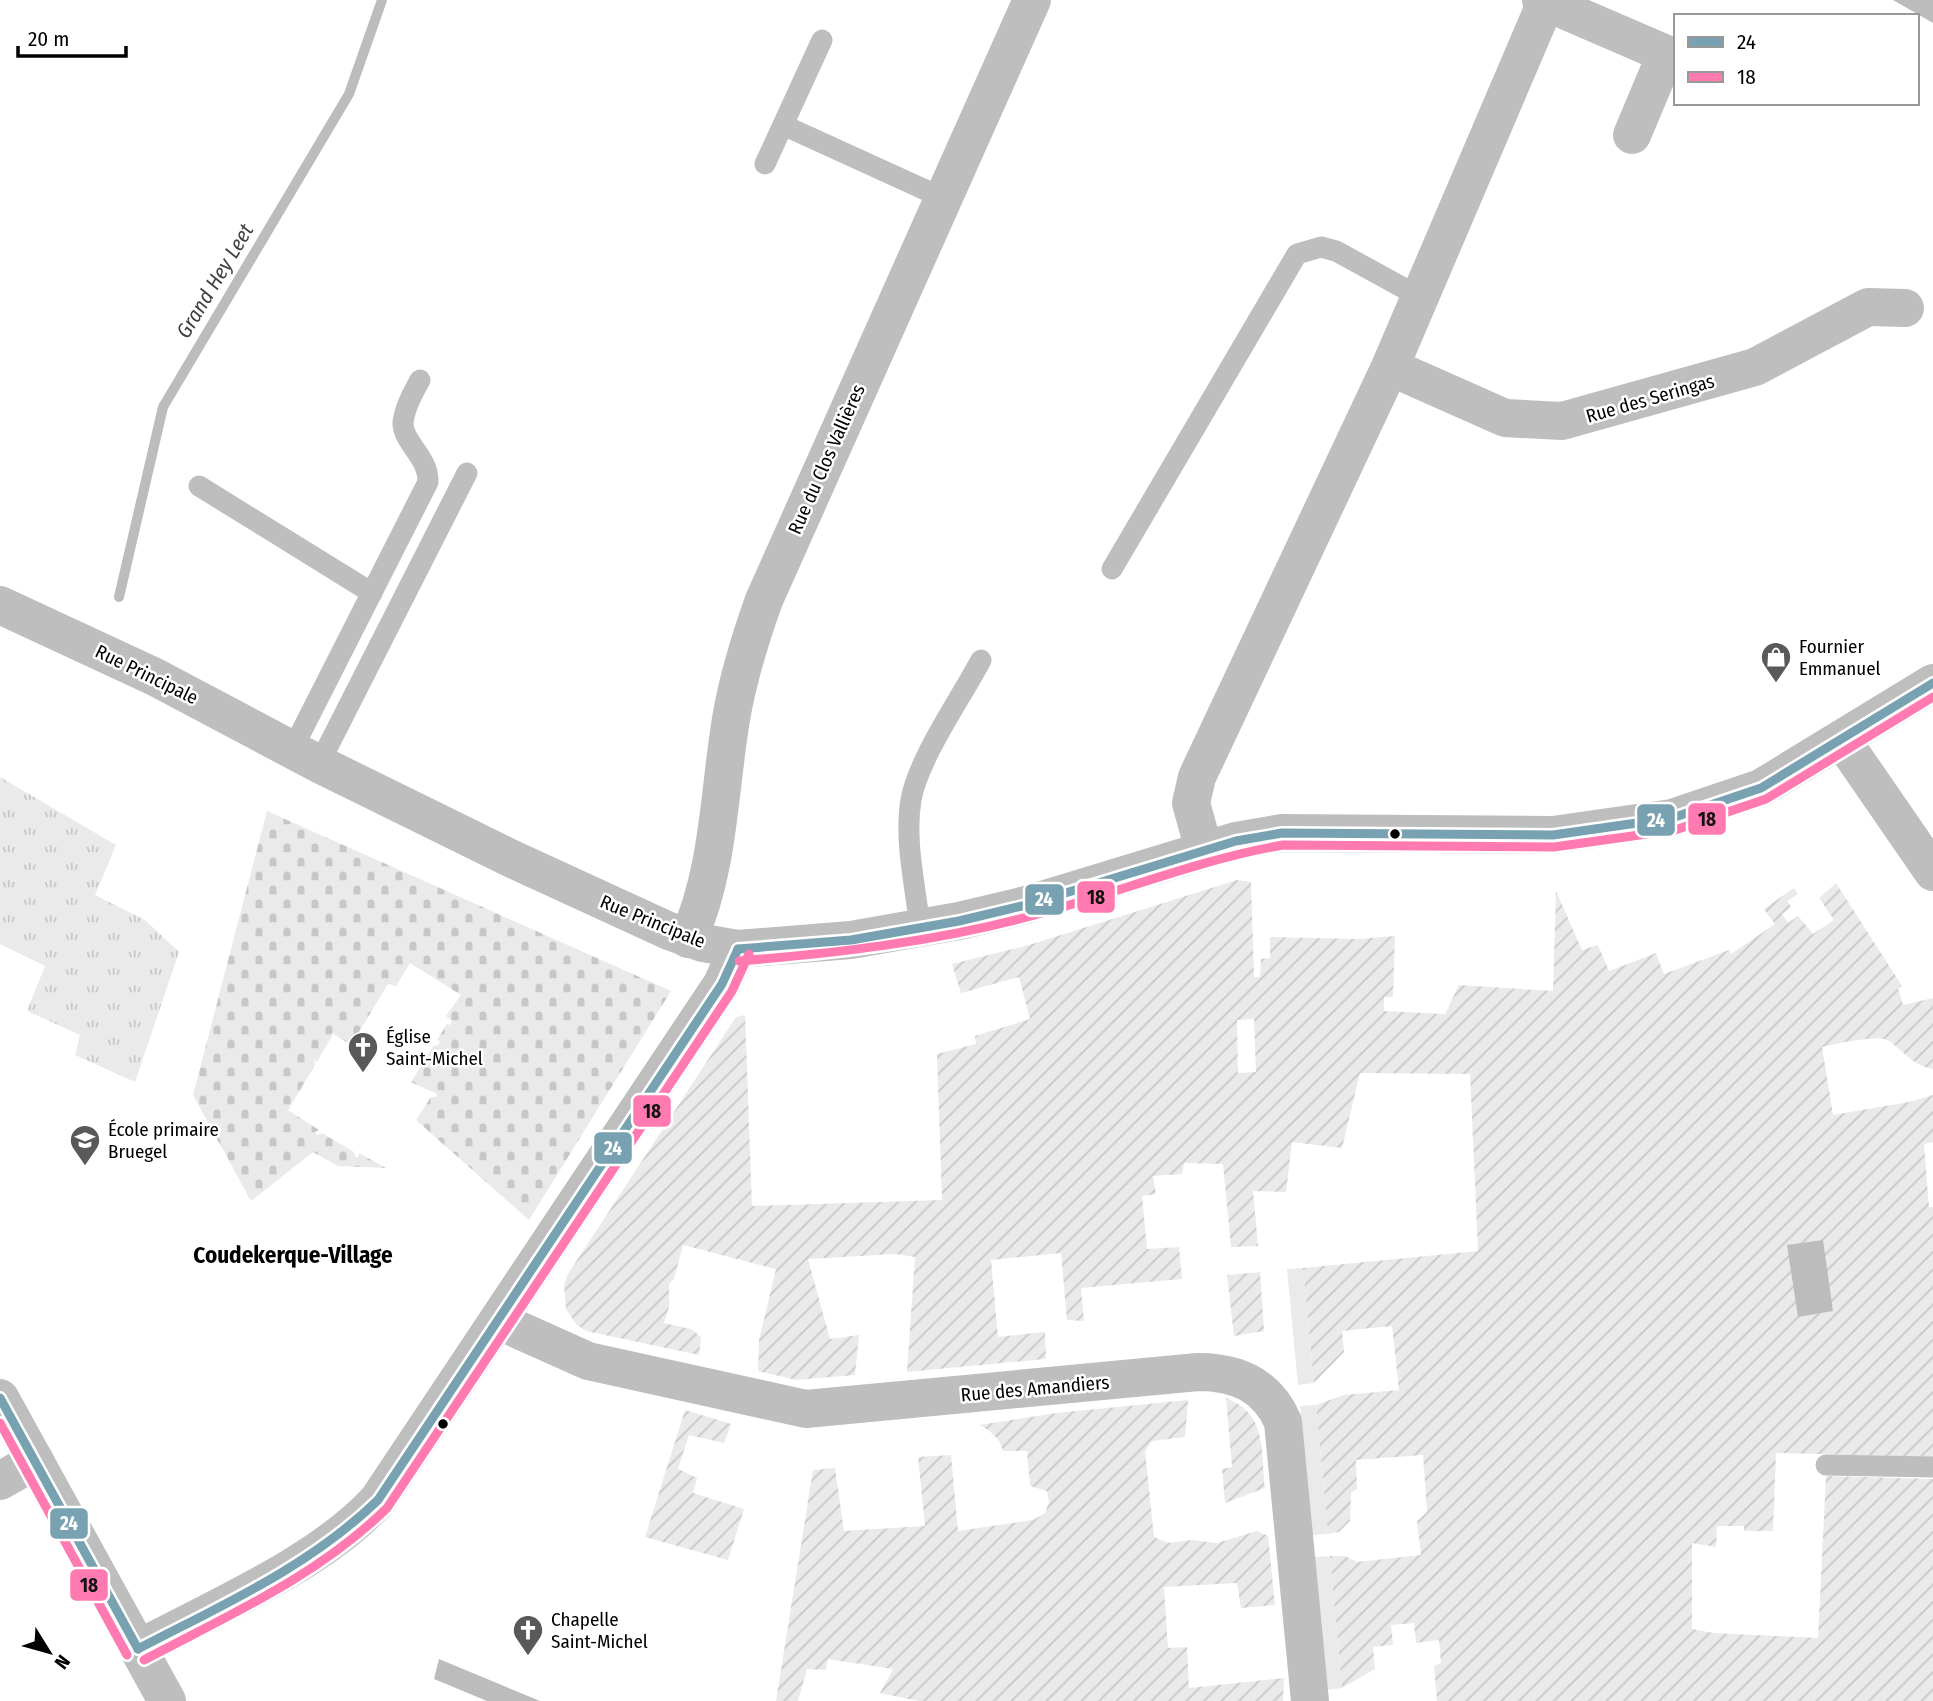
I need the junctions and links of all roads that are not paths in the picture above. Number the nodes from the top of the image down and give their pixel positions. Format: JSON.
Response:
{"nodes":[{"id":1,"x":1032,"y":0,"type":"edge"},
{"id":2,"x":1543,"y":1,"type":"edge"},
{"id":3,"x":822,"y":40,"type":"dead end"},
{"id":4,"x":783,"y":125,"type":"junction"},
{"id":5,"x":1632,"y":135,"type":"dead end"},
{"id":6,"x":765,"y":164,"type":"dead end"},
{"id":7,"x":943,"y":198,"type":"junction"},
{"id":8,"x":1420,"y":297,"type":"junction"},
{"id":9,"x":1905,"y":308,"type":"dead end"},
{"id":10,"x":1390,"y":367,"type":"junction"},
{"id":11,"x":420,"y":380,"type":"dead end"},
{"id":12,"x":467,"y":473,"type":"dead end"},
{"id":13,"x":199,"y":486,"type":"dead end"},
{"id":14,"x":1111,"y":569,"type":"dead end"},
{"id":15,"x":372,"y":593,"type":"junction"},
{"id":16,"x":0,"y":605,"type":"edge"},
{"id":17,"x":981,"y":660,"type":"dead end"},
{"id":18,"x":1933,"y":683,"type":"edge"},
{"id":19,"x":1842,"y":740,"type":"junction"},
{"id":20,"x":305,"y":757,"type":"junction"},
{"id":21,"x":1204,"y":850,"type":"junction"},
{"id":22,"x":1933,"y":872,"type":"edge"},
{"id":23,"x":920,"y":929,"type":"junction"},
{"id":24,"x":688,"y":939,"type":"junction"},
{"id":25,"x":738,"y":949,"type":"junction"},
{"id":26,"x":499,"y":1321,"type":"junction"},
{"id":27,"x":0,"y":1398,"type":"edge"},
{"id":28,"x":35,"y":1461,"type":"junction"},
{"id":29,"x":1826,"y":1465,"type":"dead end"},
{"id":30,"x":1933,"y":1467,"type":"edge"},
{"id":31,"x":0,"y":1481,"type":"edge"},
{"id":32,"x":138,"y":1649,"type":"junction"},
{"id":33,"x":167,"y":1701,"type":"edge"},
{"id":34,"x":1310,"y":1701,"type":"edge"}],
"edges":[{"from":1,"to":7,"type":"street","name":"Rue du Clos Vallières"},
{"from":2,"to":5,"type":"street"},
{"from":2,"to":8,"type":"street"},
{"from":3,"to":4,"type":"lane"},
{"from":4,"to":6,"type":"lane"},
{"from":4,"to":7,"type":"lane"},
{"from":7,"to":24,"type":"street","name":"Rue du Clos Vallières"},
{"from":8,"to":10,"type":"street"},
{"from":8,"to":14,"type":"lane"},
{"from":9,"to":10,"type":"street","name":"Rue des Seringas"},
{"from":10,"to":21,"type":"street"},
{"from":11,"to":15,"type":"lane"},
{"from":12,"to":20,"type":"lane"},
{"from":13,"to":15,"type":"lane"},
{"from":15,"to":20,"type":"lane"},
{"from":16,"to":20,"type":"street","name":"Rue Principale"},
{"from":17,"to":23,"type":"lane"},
{"from":18,"to":19,"type":"street","name":"Rue Principale"},
{"from":19,"to":21,"type":"street","name":"Rue Principale"},
{"from":19,"to":22,"type":"street"},
{"from":20,"to":24,"type":"street","name":"Rue Principale"},
{"from":21,"to":23,"type":"street","name":"Rue Principale"},
{"from":23,"to":25,"type":"street","name":"Rue Principale"},
{"from":24,"to":25,"type":"street","name":"Rue Principale"},
{"from":25,"to":26,"type":"street"},
{"from":26,"to":32,"type":"street"},
{"from":26,"to":34,"type":"street","name":"Rue des Amandiers"},
{"from":27,"to":28,"type":"street"},
{"from":28,"to":31,"type":"street"},
{"from":28,"to":32,"type":"street"},
{"from":29,"to":30,"type":"lane"},
{"from":32,"to":33,"type":"street"}]}
